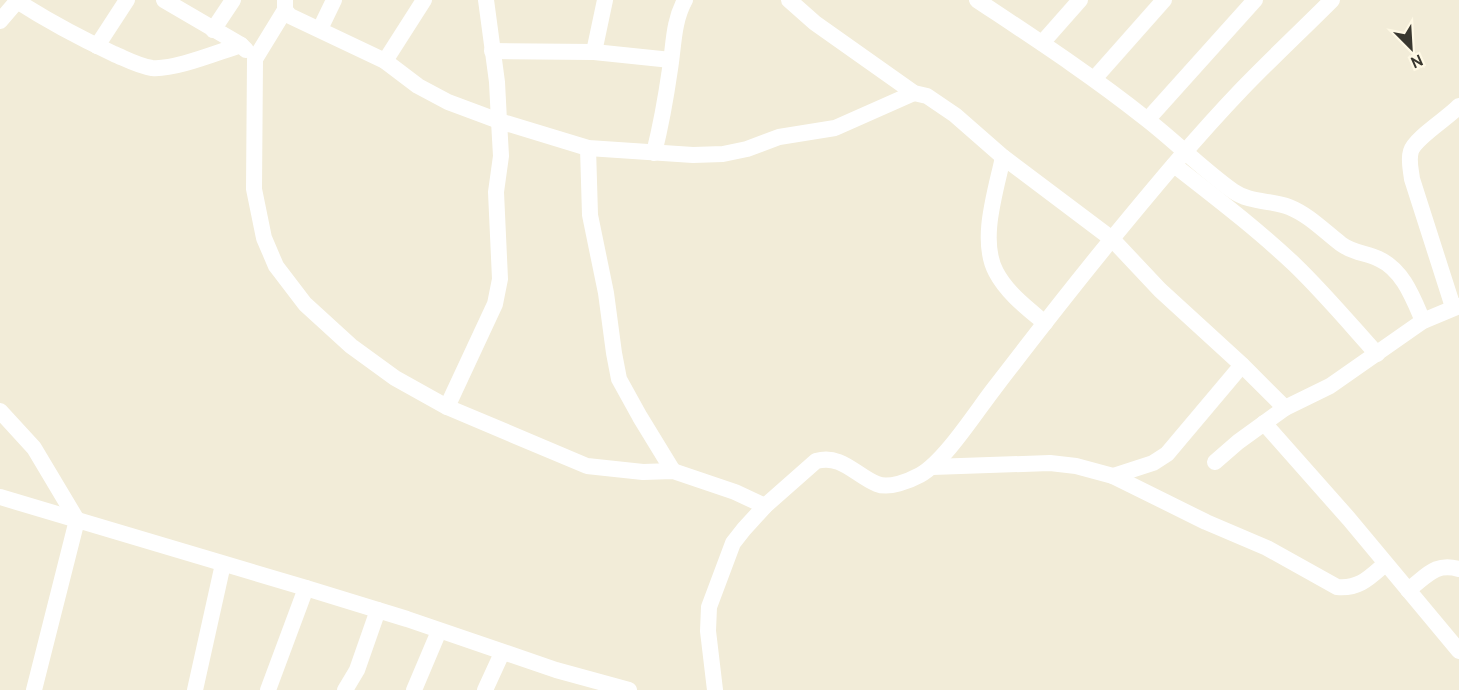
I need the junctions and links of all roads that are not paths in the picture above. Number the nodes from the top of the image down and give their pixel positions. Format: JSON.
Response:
{"nodes":[{"id":1,"x":127,"y":0,"type":"edge"},
{"id":2,"x":164,"y":0,"type":"edge"},
{"id":3,"x":233,"y":0,"type":"edge"},
{"id":4,"x":334,"y":0,"type":"edge"},
{"id":5,"x":424,"y":0,"type":"edge"},
{"id":6,"x":486,"y":0,"type":"edge"},
{"id":7,"x":605,"y":0,"type":"edge"},
{"id":8,"x":685,"y":0,"type":"edge"},
{"id":9,"x":789,"y":0,"type":"edge"},
{"id":10,"x":977,"y":0,"type":"edge"},
{"id":11,"x":1080,"y":0,"type":"edge"},
{"id":12,"x":1164,"y":0,"type":"edge"},
{"id":13,"x":1255,"y":0,"type":"edge"},
{"id":14,"x":1332,"y":0,"type":"edge"},
{"id":15,"x":17,"y":1,"type":"edge"},
{"id":16,"x":285,"y":5,"type":"edge"},
{"id":17,"x":0,"y":21,"type":"edge"},
{"id":18,"x":320,"y":29,"type":"junction"},
{"id":19,"x":213,"y":30,"type":"junction"},
{"id":20,"x":1042,"y":43,"type":"junction"},
{"id":21,"x":241,"y":45,"type":"junction"},
{"id":22,"x":97,"y":46,"type":"junction"},
{"id":23,"x":492,"y":51,"type":"junction"},
{"id":24,"x":594,"y":52,"type":"junction"},
{"id":25,"x":255,"y":59,"type":"junction"},
{"id":26,"x":671,"y":60,"type":"junction"},
{"id":27,"x":385,"y":61,"type":"junction"},
{"id":28,"x":1094,"y":79,"type":"junction"},
{"id":29,"x":914,"y":93,"type":"junction"},
{"id":30,"x":1459,"y":106,"type":"edge"},
{"id":31,"x":1148,"y":119,"type":"junction"},
{"id":32,"x":499,"y":121,"type":"junction"},
{"id":33,"x":588,"y":148,"type":"junction"},
{"id":34,"x":654,"y":153,"type":"junction"},
{"id":35,"x":1003,"y":157,"type":"junction"},
{"id":36,"x":1179,"y":159,"type":"junction"},
{"id":37,"x":1112,"y":239,"type":"junction"},
{"id":38,"x":1456,"y":307,"type":"edge"},
{"id":39,"x":1423,"y":321,"type":"junction"},
{"id":40,"x":1045,"y":323,"type":"junction"},
{"id":41,"x":1377,"y":354,"type":"junction"},
{"id":42,"x":1242,"y":365,"type":"junction"},
{"id":43,"x":447,"y":407,"type":"junction"},
{"id":44,"x":1285,"y":408,"type":"junction"},
{"id":45,"x":0,"y":411,"type":"edge"},
{"id":46,"x":1264,"y":423,"type":"junction"},
{"id":47,"x":1215,"y":462,"type":"dead end"},
{"id":48,"x":932,"y":467,"type":"junction"},
{"id":49,"x":673,"y":471,"type":"junction"},
{"id":50,"x":1113,"y":476,"type":"junction"},
{"id":51,"x":0,"y":497,"type":"edge"},
{"id":52,"x":765,"y":506,"type":"junction"},
{"id":53,"x":77,"y":520,"type":"junction"},
{"id":54,"x":223,"y":564,"type":"junction"},
{"id":55,"x":1385,"y":564,"type":"junction"},
{"id":56,"x":1459,"y":569,"type":"edge"},
{"id":57,"x":306,"y":588,"type":"junction"},
{"id":58,"x":1408,"y":590,"type":"junction"},
{"id":59,"x":378,"y":610,"type":"junction"},
{"id":60,"x":439,"y":631,"type":"junction"},
{"id":61,"x":1459,"y":651,"type":"edge"},
{"id":62,"x":502,"y":653,"type":"junction"},
{"id":63,"x":34,"y":690,"type":"edge"},
{"id":64,"x":195,"y":690,"type":"edge"},
{"id":65,"x":268,"y":690,"type":"edge"},
{"id":66,"x":345,"y":690,"type":"edge"},
{"id":67,"x":414,"y":690,"type":"edge"},
{"id":68,"x":485,"y":690,"type":"edge"},
{"id":69,"x":629,"y":690,"type":"edge"},
{"id":70,"x":716,"y":690,"type":"edge"}],
"edges":[{"from":1,"to":22,"type":"street"},
{"from":2,"to":19,"type":"street"},
{"from":3,"to":19,"type":"street"},
{"from":4,"to":18,"type":"street"},
{"from":5,"to":27,"type":"street"},
{"from":6,"to":23,"type":"street"},
{"from":7,"to":24,"type":"street"},
{"from":8,"to":26,"type":"street"},
{"from":9,"to":29,"type":"street"},
{"from":10,"to":20,"type":"street"},
{"from":11,"to":20,"type":"street"},
{"from":12,"to":28,"type":"street"},
{"from":13,"to":31,"type":"street"},
{"from":14,"to":36,"type":"street"},
{"from":15,"to":17,"type":"street"},
{"from":15,"to":22,"type":"street"},
{"from":16,"to":18,"type":"street"},
{"from":16,"to":25,"type":"street"},
{"from":18,"to":27,"type":"street"},
{"from":19,"to":21,"type":"street"},
{"from":20,"to":28,"type":"street"},
{"from":21,"to":22,"type":"street"},
{"from":21,"to":25,"type":"street"},
{"from":23,"to":24,"type":"street"},
{"from":23,"to":32,"type":"street"},
{"from":24,"to":26,"type":"street"},
{"from":25,"to":43,"type":"street"},
{"from":26,"to":34,"type":"street"},
{"from":27,"to":32,"type":"street"},
{"from":28,"to":31,"type":"street"},
{"from":29,"to":34,"type":"street"},
{"from":29,"to":35,"type":"street"},
{"from":30,"to":38,"type":"street"},
{"from":31,"to":36,"type":"street"},
{"from":32,"to":33,"type":"street"},
{"from":32,"to":43,"type":"street"},
{"from":33,"to":34,"type":"street"},
{"from":33,"to":49,"type":"street"},
{"from":35,"to":37,"type":"street"},
{"from":35,"to":40,"type":"street"},
{"from":36,"to":37,"type":"street"},
{"from":36,"to":39,"type":"street"},
{"from":36,"to":41,"type":"street"},
{"from":37,"to":40,"type":"street"},
{"from":37,"to":42,"type":"street"},
{"from":38,"to":39,"type":"street"},
{"from":39,"to":41,"type":"street"},
{"from":40,"to":48,"type":"street"},
{"from":41,"to":44,"type":"street"},
{"from":42,"to":44,"type":"street"},
{"from":42,"to":50,"type":"street"},
{"from":43,"to":49,"type":"street"},
{"from":44,"to":46,"type":"street"},
{"from":45,"to":53,"type":"street"},
{"from":46,"to":47,"type":"street"},
{"from":46,"to":55,"type":"street"},
{"from":48,"to":50,"type":"street"},
{"from":48,"to":52,"type":"street"},
{"from":49,"to":52,"type":"street"},
{"from":50,"to":55,"type":"street"},
{"from":51,"to":53,"type":"street"},
{"from":52,"to":70,"type":"street"},
{"from":53,"to":54,"type":"street"},
{"from":53,"to":63,"type":"street"},
{"from":54,"to":57,"type":"street"},
{"from":54,"to":64,"type":"street"},
{"from":55,"to":58,"type":"street"},
{"from":56,"to":58,"type":"street"},
{"from":57,"to":59,"type":"street"},
{"from":57,"to":65,"type":"street"},
{"from":58,"to":61,"type":"street"},
{"from":59,"to":60,"type":"street"},
{"from":59,"to":66,"type":"street"},
{"from":60,"to":62,"type":"street"},
{"from":60,"to":67,"type":"street"},
{"from":62,"to":68,"type":"street"},
{"from":62,"to":69,"type":"street"}]}
